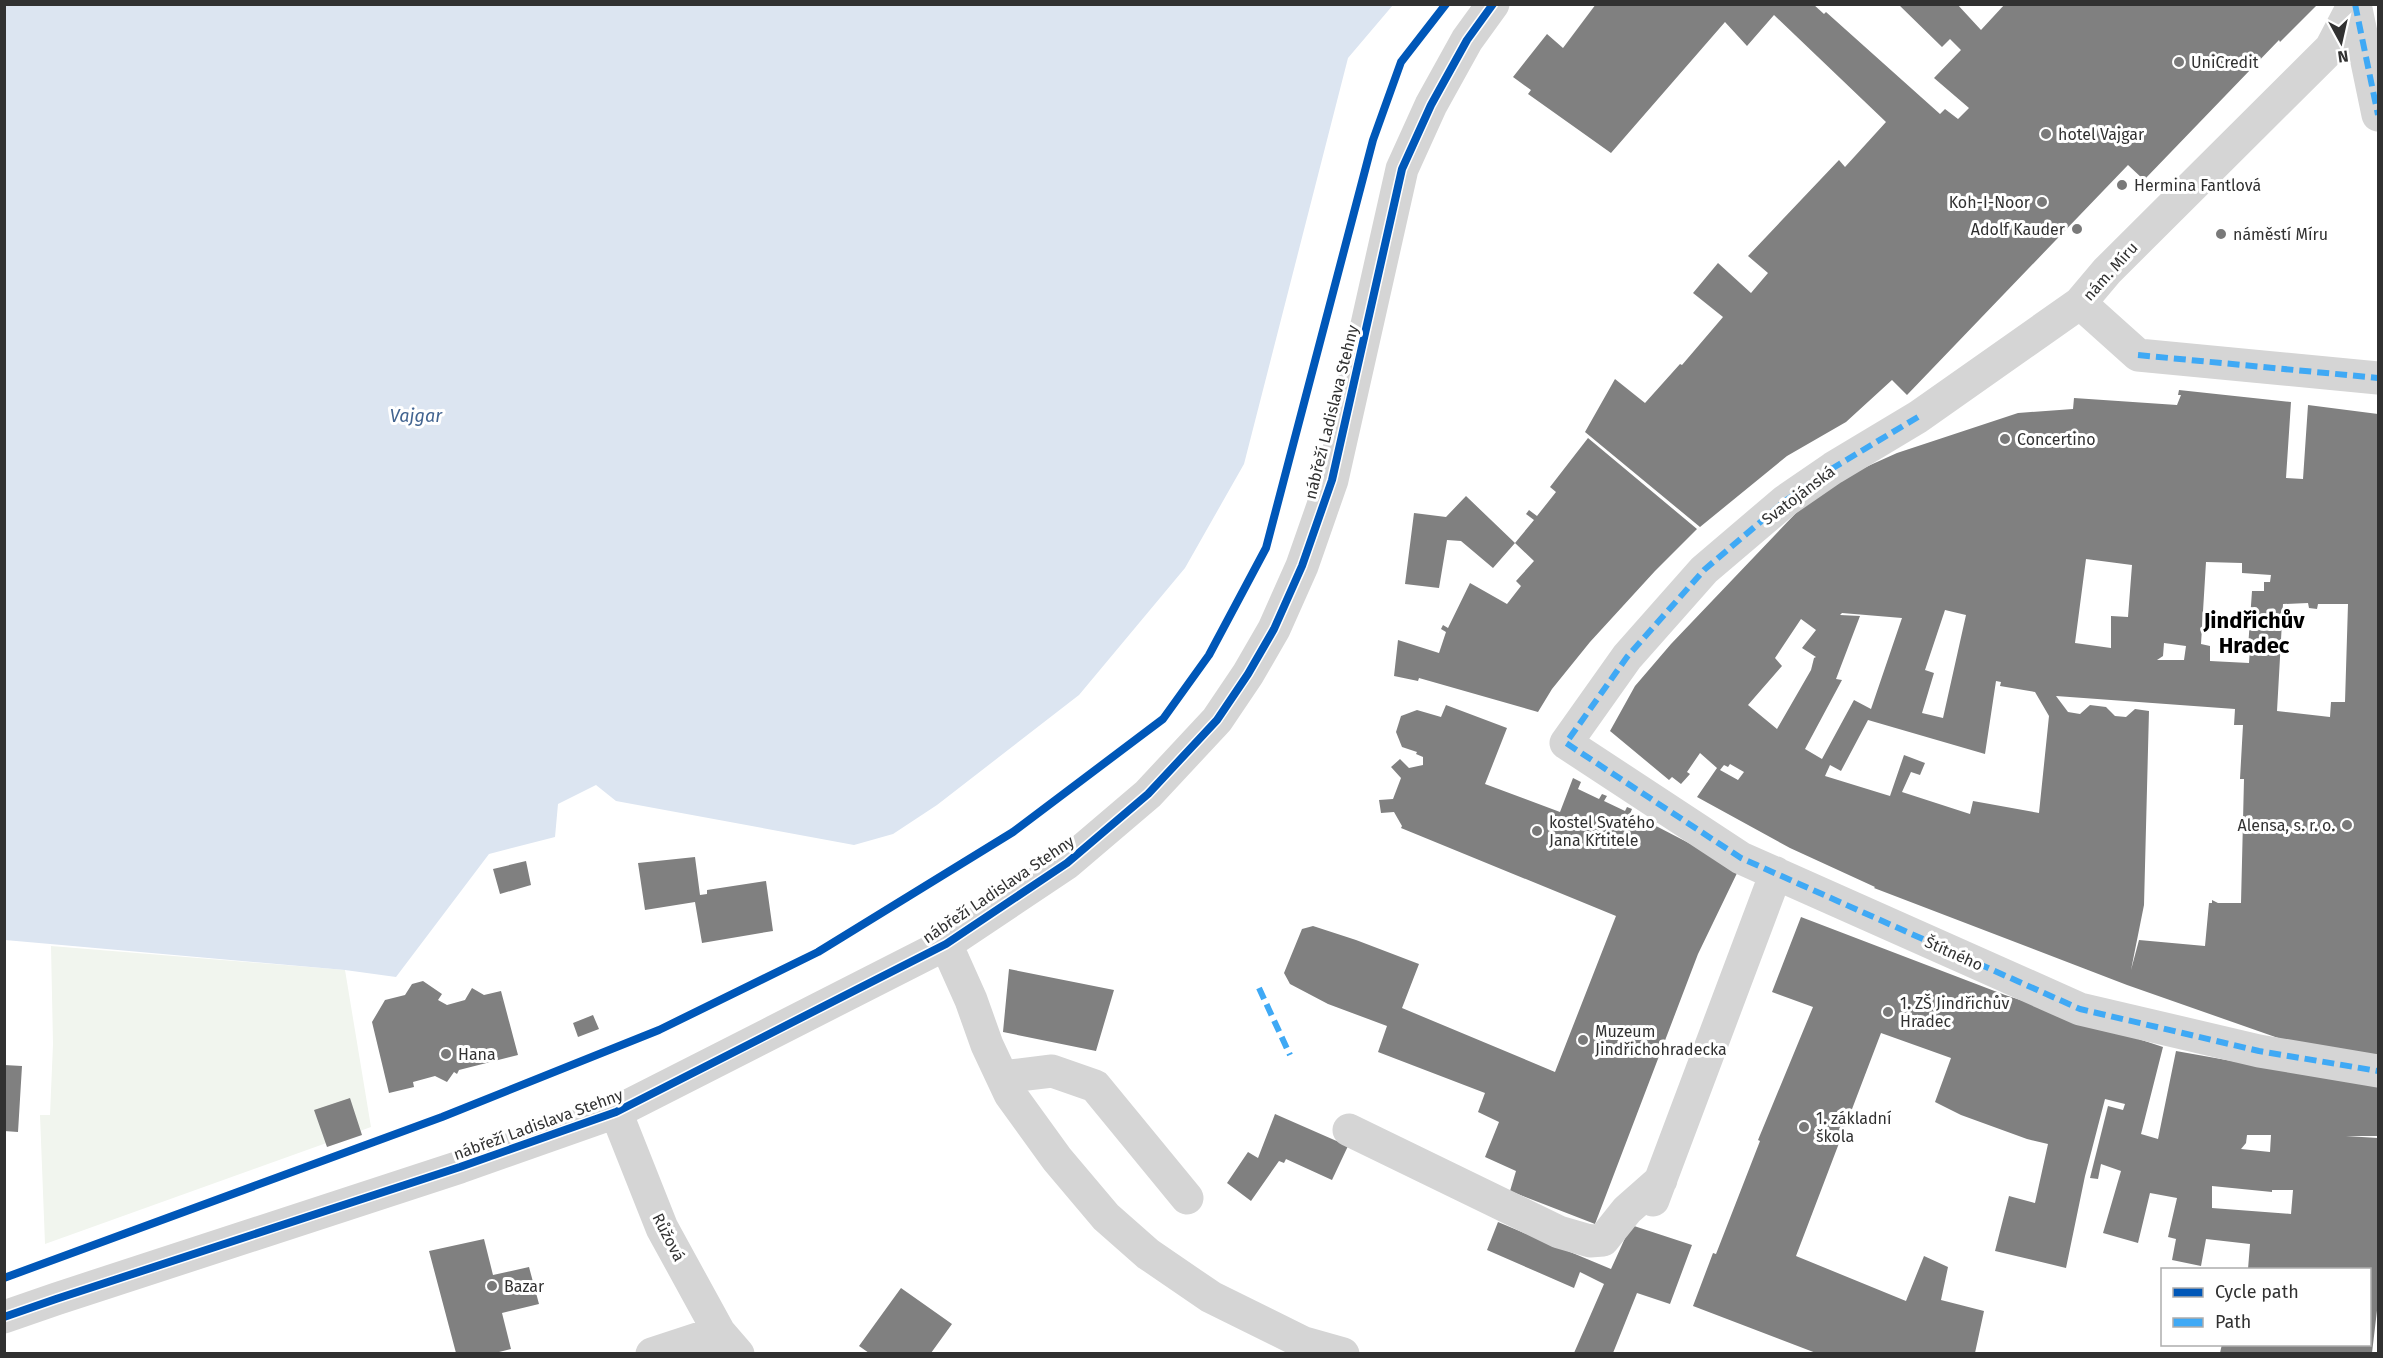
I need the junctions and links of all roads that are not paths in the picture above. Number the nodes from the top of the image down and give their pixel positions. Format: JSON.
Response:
{"nodes":[{"id":1,"x":1492,"y":4,"type":"edge"},
{"id":2,"x":2354,"y":4,"type":"edge"},
{"id":3,"x":2379,"y":115,"type":"edge"},
{"id":4,"x":2080,"y":303,"type":"junction"},
{"id":5,"x":2379,"y":378,"type":"edge"},
{"id":6,"x":1566,"y":743,"type":"joint"},
{"id":7,"x":1776,"y":873,"type":"junction"},
{"id":8,"x":946,"y":944,"type":"junction"},
{"id":9,"x":2379,"y":1071,"type":"edge"},
{"id":10,"x":1002,"y":1077,"type":"junction"},
{"id":11,"x":616,"y":1112,"type":"junction"},
{"id":12,"x":1349,"y":1130,"type":"dead end"},
{"id":13,"x":1661,"y":1180,"type":"junction"},
{"id":14,"x":1187,"y":1198,"type":"dead end"},
{"id":15,"x":1649,"y":1212,"type":"dead end"},
{"id":16,"x":4,"y":1317,"type":"edge"},
{"id":17,"x":729,"y":1343,"type":"edge"},
{"id":18,"x":652,"y":1353,"type":"edge"},
{"id":19,"x":1343,"y":1353,"type":"edge"}],
"edges":[{"from":1,"to":8,"type":"street","name":"nábřeží Ladislava Stehny"},
{"from":2,"to":3,"type":"street"},
{"from":2,"to":4,"type":"street","name":"nám. Míru"},
{"from":4,"to":5,"type":"street","name":"nám. Míru"},
{"from":4,"to":6,"type":"street","name":"Svatojánská"},
{"from":6,"to":7,"type":"street","name":"Štítného"},
{"from":7,"to":9,"type":"street","name":"Štítného"},
{"from":7,"to":13,"type":"street"},
{"from":8,"to":10,"type":"street"},
{"from":8,"to":11,"type":"street","name":"nábřeží Ladislava Stehny"},
{"from":10,"to":14,"type":"street"},
{"from":10,"to":19,"type":"street"},
{"from":11,"to":16,"type":"street","name":"nábřeží Ladislava Stehny"},
{"from":11,"to":17,"type":"street","name":"Růžová"},
{"from":12,"to":13,"type":"street"},
{"from":13,"to":15,"type":"street"},
{"from":17,"to":18,"type":"street"}]}
